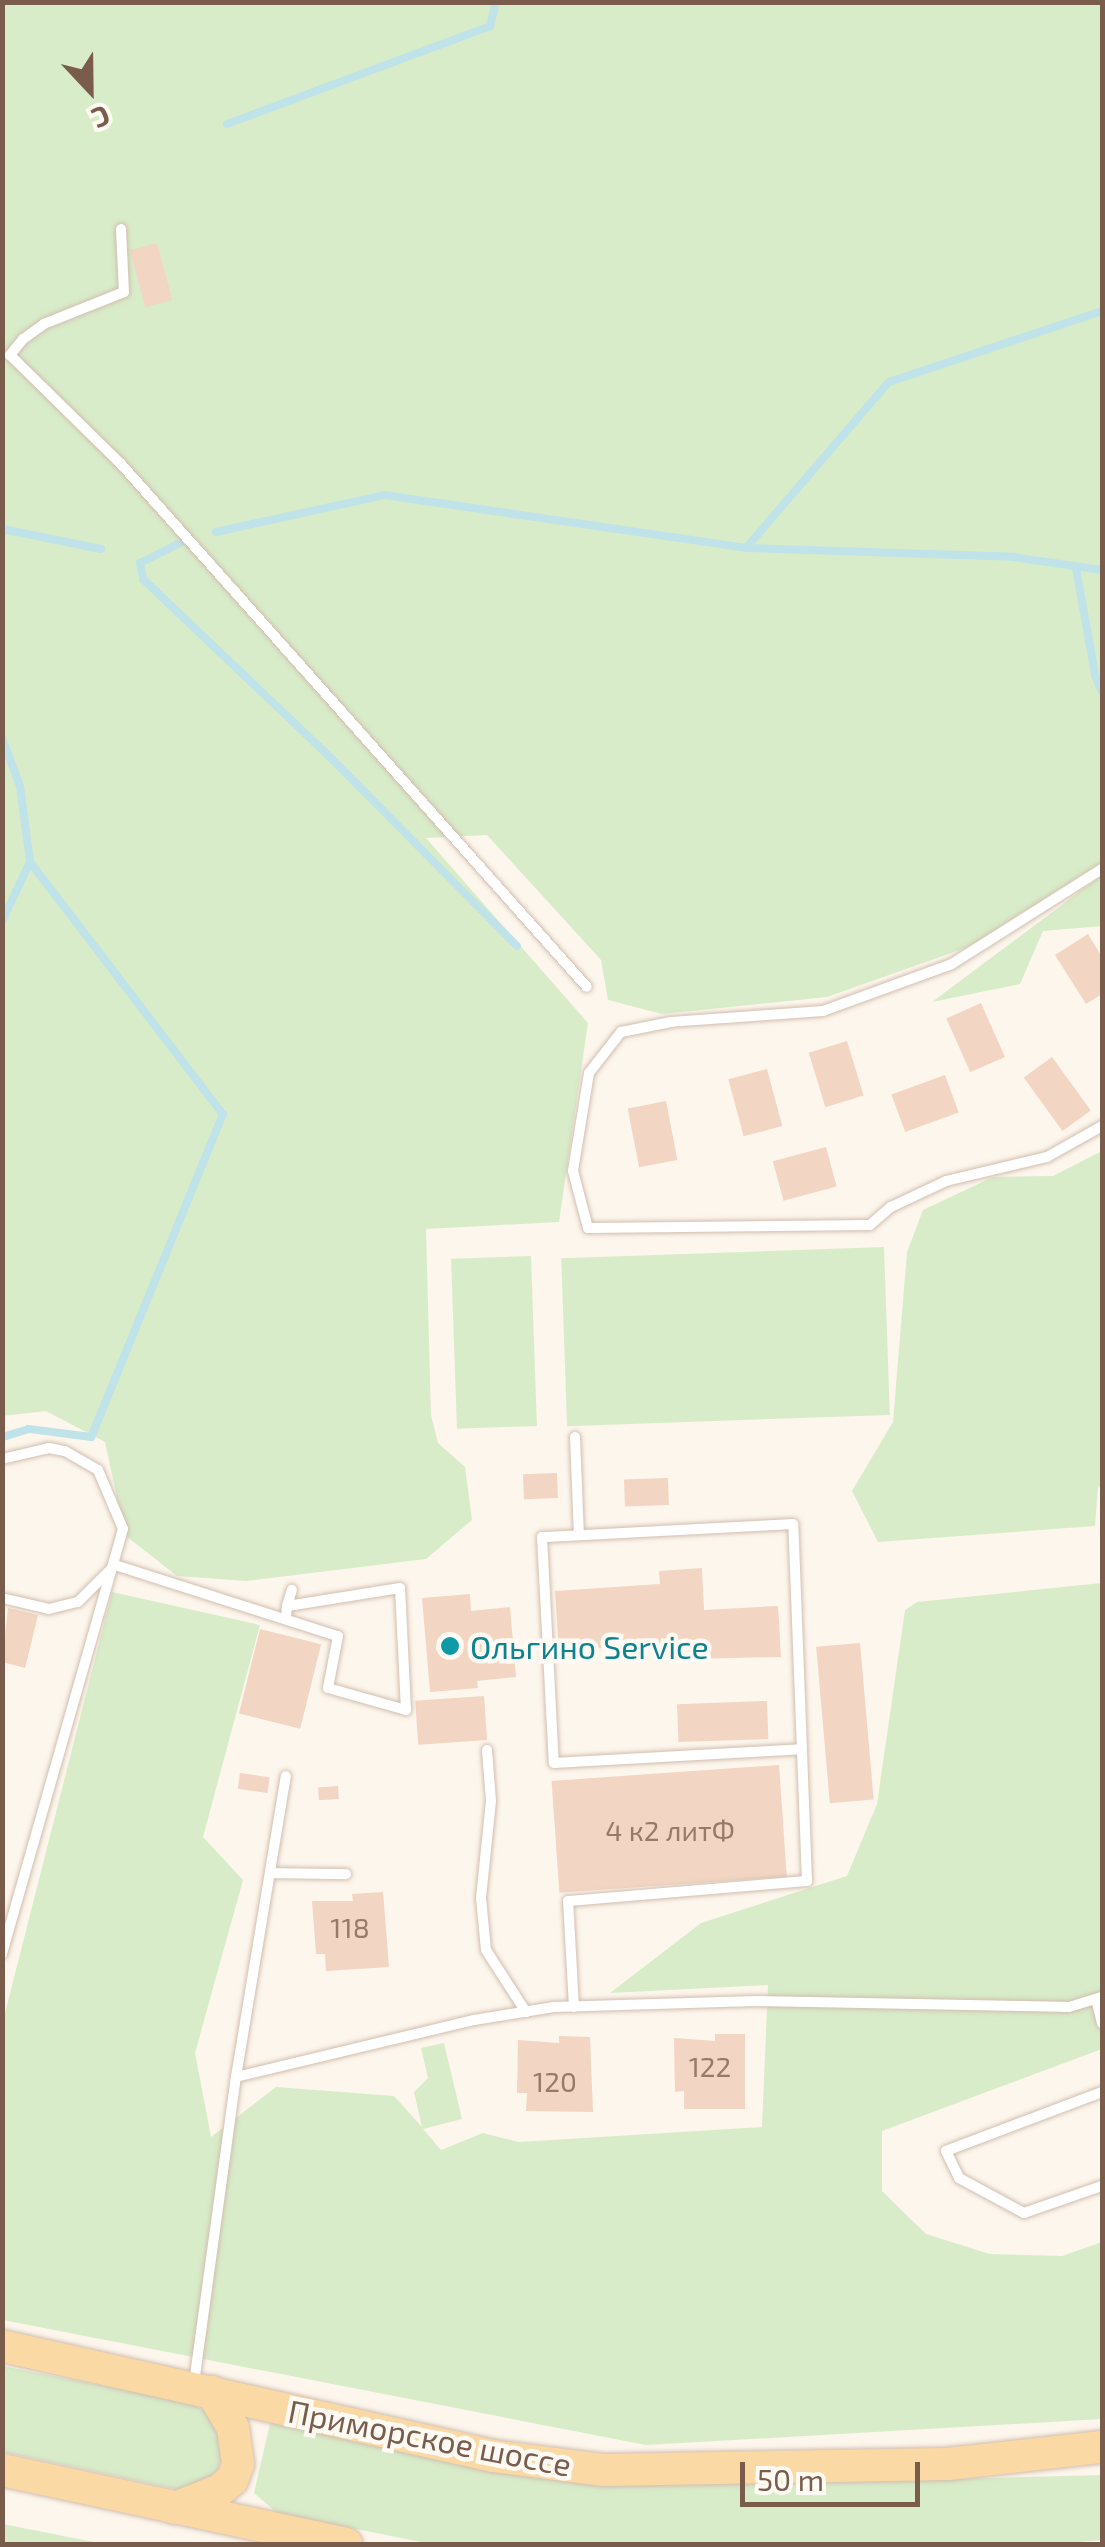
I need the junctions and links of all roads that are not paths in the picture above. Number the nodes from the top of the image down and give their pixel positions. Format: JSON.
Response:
{"nodes":[{"id":1,"x":121,"y":228,"type":"dead end"},
{"id":2,"x":1102,"y":868,"type":"edge"},
{"id":3,"x":587,"y":987,"type":"dead end"},
{"id":4,"x":1102,"y":1126,"type":"edge"},
{"id":5,"x":576,"y":1438,"type":"dead end"},
{"id":6,"x":2,"y":1459,"type":"edge"},
{"id":7,"x":579,"y":1535,"type":"junction"},
{"id":8,"x":114,"y":1565,"type":"junction"},
{"id":9,"x":292,"y":1590,"type":"dead end"},
{"id":10,"x":2,"y":1598,"type":"edge"},
{"id":11,"x":287,"y":1612,"type":"junction"},
{"id":12,"x":801,"y":1749,"type":"junction"},
{"id":13,"x":487,"y":1750,"type":"dead end"},
{"id":14,"x":286,"y":1776,"type":"dead end"},
{"id":15,"x":270,"y":1873,"type":"junction"},
{"id":16,"x":346,"y":1874,"type":"dead end"},
{"id":17,"x":2,"y":1954,"type":"edge"},
{"id":18,"x":1099,"y":1998,"type":"edge"},
{"id":19,"x":574,"y":2006,"type":"junction"},
{"id":20,"x":526,"y":2012,"type":"junction"},
{"id":21,"x":1102,"y":2023,"type":"edge"},
{"id":22,"x":236,"y":2077,"type":"junction"},
{"id":23,"x":1102,"y":2092,"type":"edge"},
{"id":24,"x":1102,"y":2186,"type":"edge"},
{"id":25,"x":2,"y":2346,"type":"edge"},
{"id":26,"x":202,"y":2390,"type":"junction"},
{"id":27,"x":1102,"y":2447,"type":"edge"},
{"id":28,"x":2,"y":2470,"type":"edge"},
{"id":29,"x":175,"y":2508,"type":"junction"},
{"id":30,"x":346,"y":2544,"type":"edge"}],
"edges":[{"from":1,"to":3,"type":"lane"},
{"from":2,"to":4,"type":"lane"},
{"from":5,"to":7,"type":"lane"},
{"from":6,"to":8,"type":"lane"},
{"from":7,"to":12,"type":"lane"},
{"from":7,"to":12,"type":"lane"},
{"from":8,"to":10,"type":"lane"},
{"from":8,"to":11,"type":"lane"},
{"from":8,"to":17,"type":"lane"},
{"from":9,"to":11,"type":"lane"},
{"from":11,"to":11,"type":"lane"},
{"from":12,"to":19,"type":"lane"},
{"from":13,"to":20,"type":"lane"},
{"from":14,"to":15,"type":"lane"},
{"from":15,"to":16,"type":"lane"},
{"from":15,"to":22,"type":"lane"},
{"from":18,"to":19,"type":"lane"},
{"from":18,"to":21,"type":"lane"},
{"from":19,"to":20,"type":"lane"},
{"from":20,"to":22,"type":"lane"},
{"from":22,"to":26,"type":"lane"},
{"from":23,"to":24,"type":"lane"},
{"from":25,"to":26,"type":"main road","name":"Приморское шоссе"},
{"from":26,"to":27,"type":"main road","name":"Приморское шоссе"},
{"from":26,"to":29,"type":"main road"},
{"from":28,"to":29,"type":"main road"},
{"from":29,"to":30,"type":"main road"}]}
